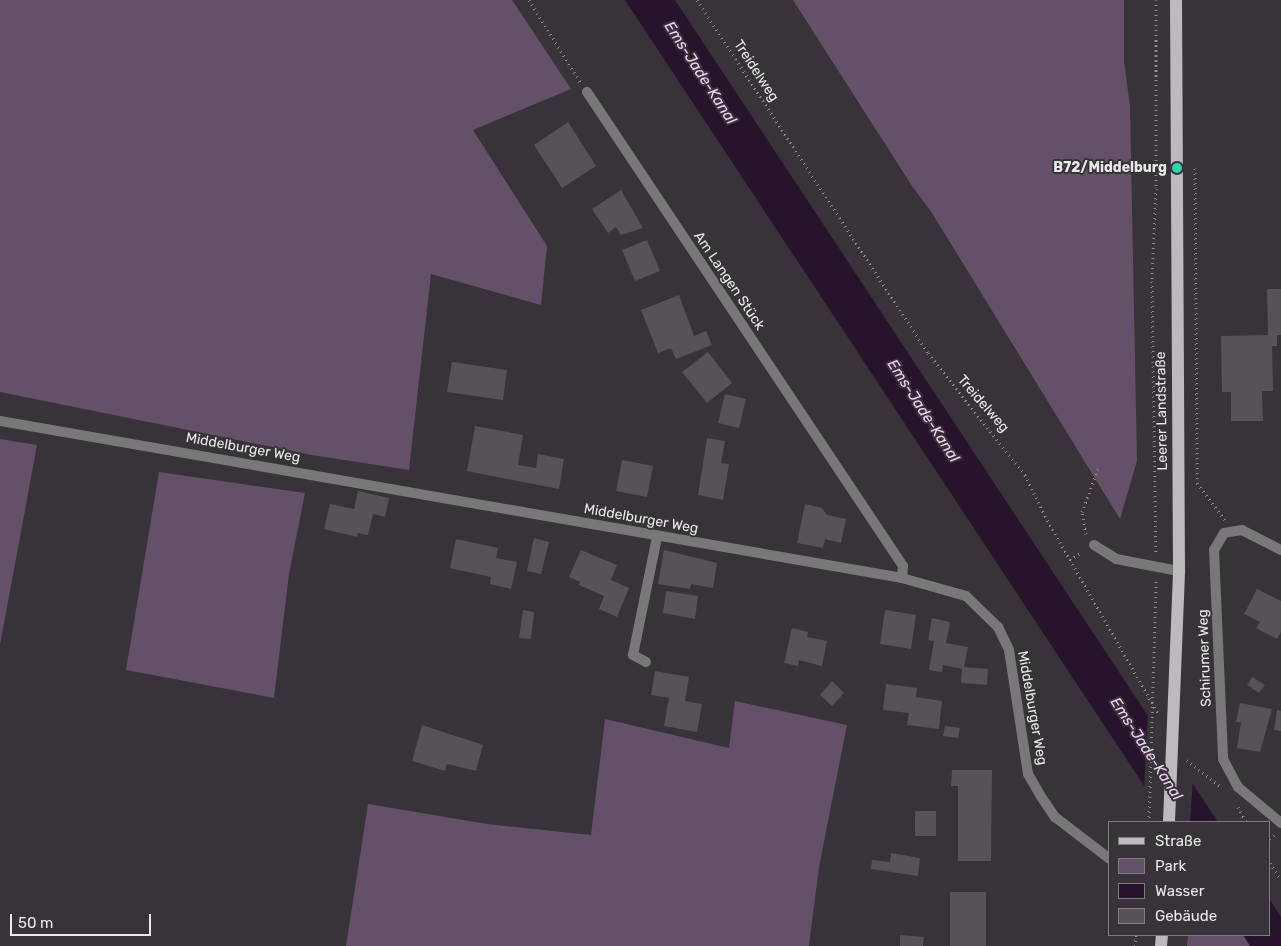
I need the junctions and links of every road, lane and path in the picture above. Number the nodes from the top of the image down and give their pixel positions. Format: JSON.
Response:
{"nodes":[{"id":1,"x":529,"y":0,"type":"edge"},
{"id":2,"x":697,"y":0,"type":"edge"},
{"id":3,"x":1156,"y":0,"type":"edge"},
{"id":4,"x":1176,"y":0,"type":"edge"},
{"id":5,"x":587,"y":92,"type":"joint"},
{"id":6,"x":1196,"y":168,"type":"dead end"},
{"id":7,"x":0,"y":421,"type":"edge"},
{"id":8,"x":1099,"y":466,"type":"dead end"},
{"id":9,"x":1233,"y":530,"type":"junction"},
{"id":10,"x":657,"y":537,"type":"junction"},
{"id":11,"x":1094,"y":545,"type":"joint"},
{"id":12,"x":1281,"y":550,"type":"edge"},
{"id":13,"x":1156,"y":567,"type":"junction"},
{"id":14,"x":1179,"y":571,"type":"junction"},
{"id":15,"x":902,"y":578,"type":"junction"},
{"id":16,"x":646,"y":662,"type":"dead end"},
{"id":17,"x":1159,"y":715,"type":"dead end"},
{"id":18,"x":1184,"y":758,"type":"dead end"},
{"id":19,"x":1227,"y":793,"type":"dead end"},
{"id":20,"x":1237,"y":804,"type":"dead end"},
{"id":21,"x":1149,"y":821,"type":"edge"},
{"id":22,"x":1169,"y":821,"type":"edge"},
{"id":23,"x":1246,"y":821,"type":"edge"},
{"id":24,"x":1281,"y":823,"type":"edge"},
{"id":25,"x":1108,"y":857,"type":"edge"},
{"id":26,"x":1271,"y":865,"type":"edge"},
{"id":27,"x":1281,"y":880,"type":"edge"}],
"edges":[{"from":1,"to":5,"type":"path"},
{"from":2,"to":17,"type":"path","name":"Treidelweg"},
{"from":3,"to":13,"type":"path"},
{"from":4,"to":14,"type":"main road","name":"Leerer Landstraße"},
{"from":5,"to":15,"type":"street","name":"Am Langen Stück"},
{"from":6,"to":9,"type":"path"},
{"from":7,"to":10,"type":"street","name":"Middelburger Weg"},
{"from":8,"to":11,"type":"path"},
{"from":9,"to":12,"type":"street"},
{"from":9,"to":24,"type":"street","name":"Schirumer Weg"},
{"from":10,"to":15,"type":"street","name":"Middelburger Weg"},
{"from":10,"to":16,"type":"street"},
{"from":11,"to":13,"type":"street"},
{"from":13,"to":14,"type":"street"},
{"from":13,"to":21,"type":"path"},
{"from":14,"to":22,"type":"main road","name":"Leerer Landstraße"},
{"from":15,"to":25,"type":"street","name":"Middelburger Weg"},
{"from":18,"to":19,"type":"path"},
{"from":20,"to":23,"type":"path"},
{"from":26,"to":27,"type":"path"}]}
